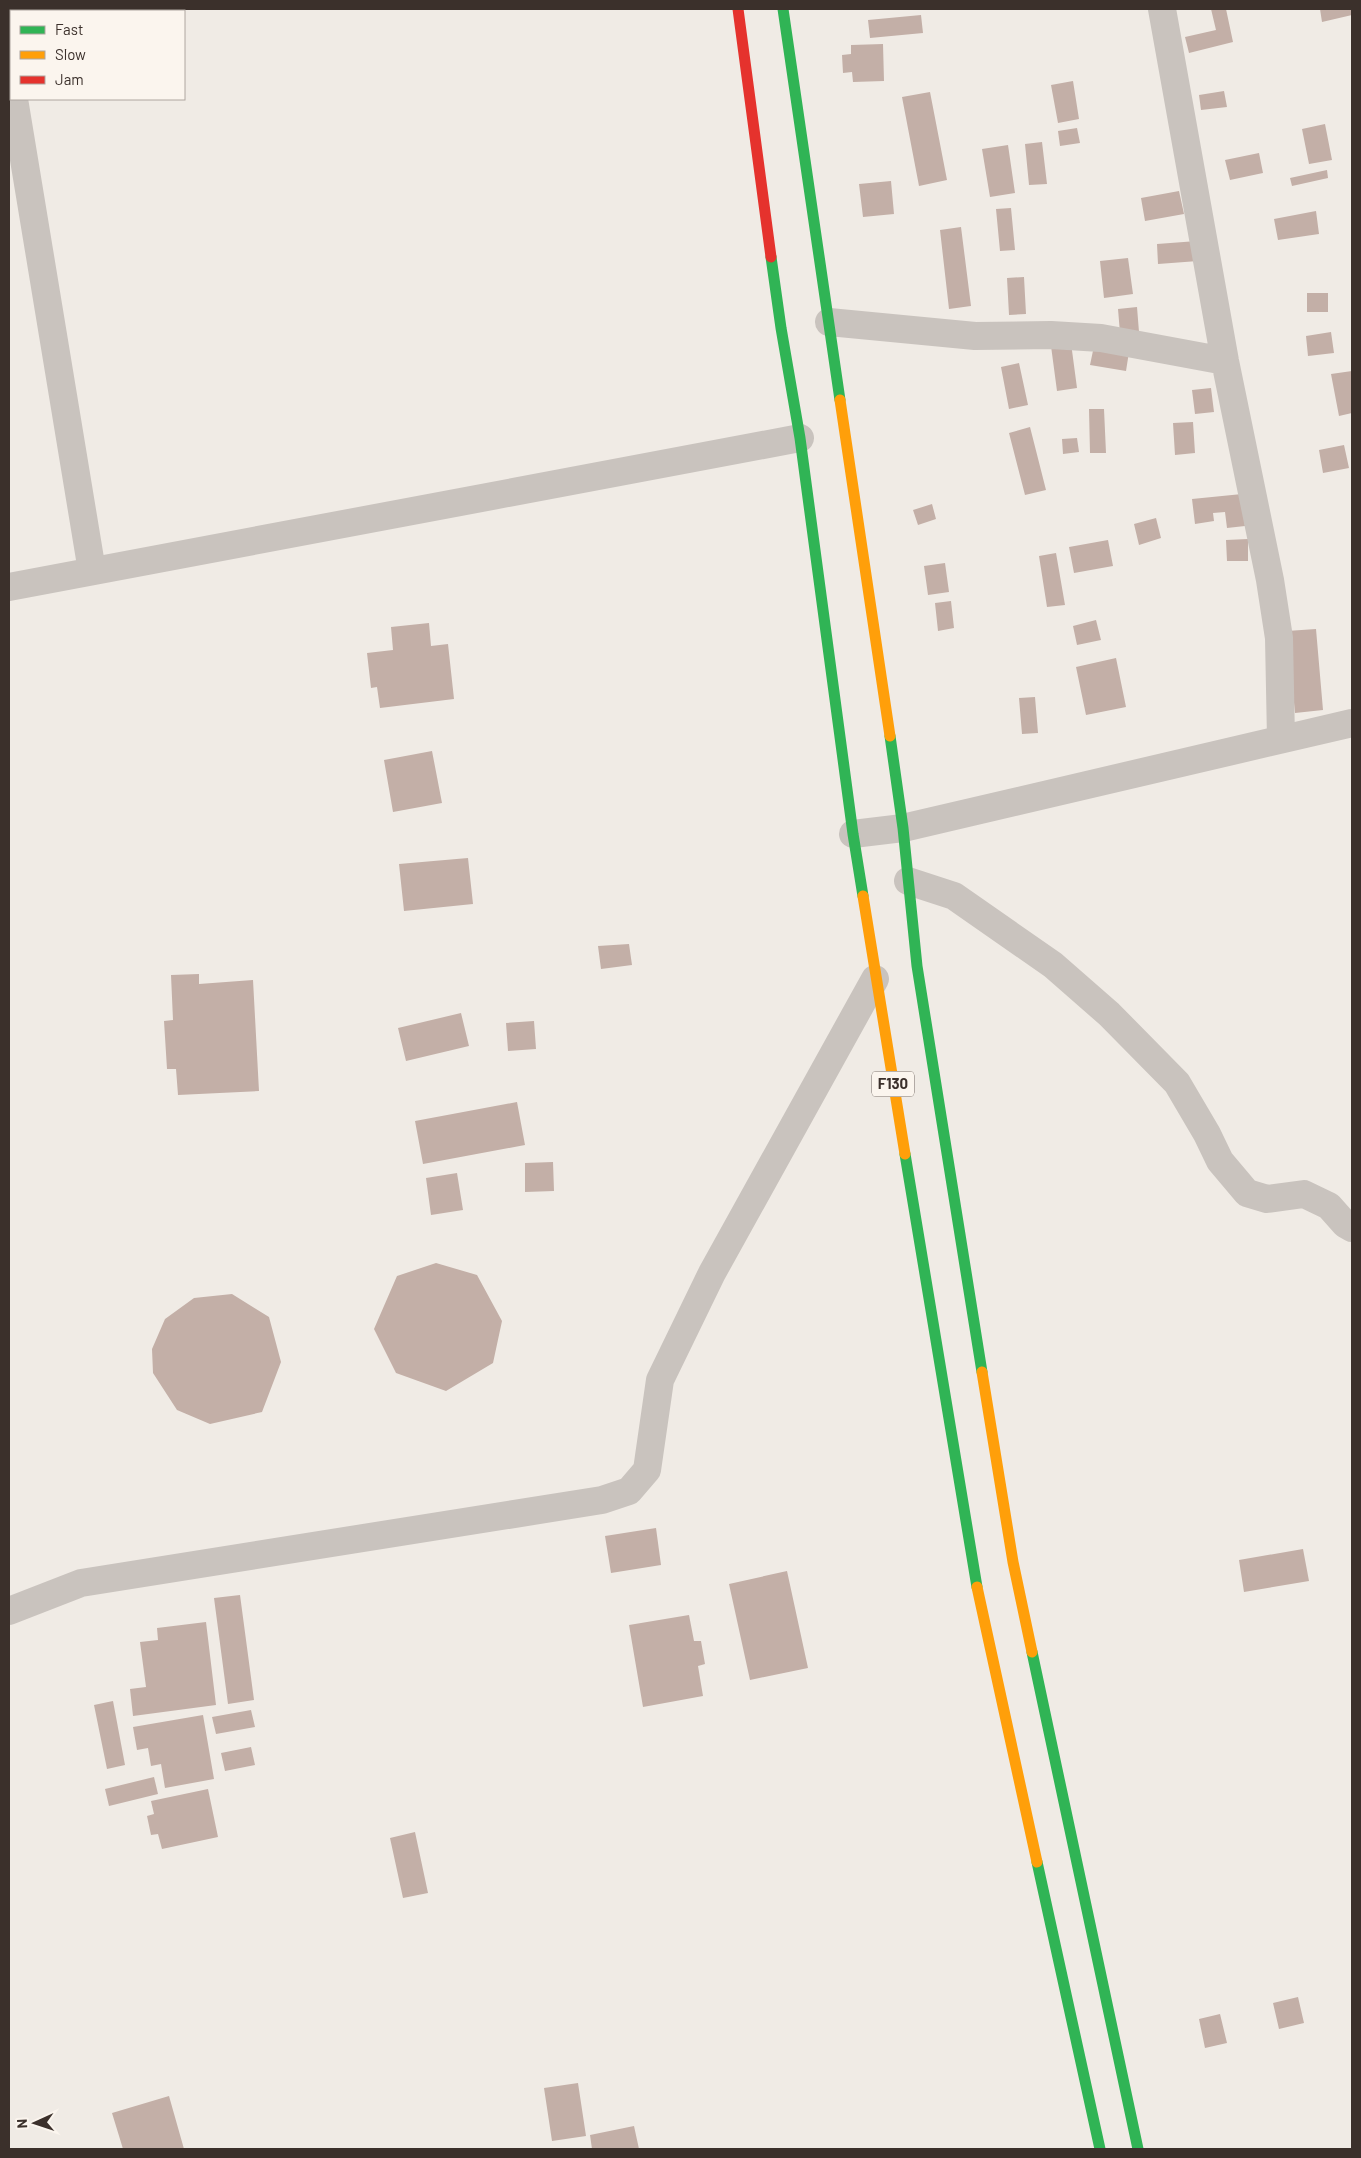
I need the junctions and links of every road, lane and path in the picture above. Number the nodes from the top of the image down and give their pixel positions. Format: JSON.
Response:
{"nodes":[{"id":1,"x":738,"y":9,"type":"edge"},
{"id":2,"x":784,"y":9,"type":"edge"},
{"id":3,"x":1162,"y":9,"type":"edge"},
{"id":4,"x":14,"y":100,"type":"edge"},
{"id":5,"x":829,"y":322,"type":"junction"},
{"id":6,"x":1225,"y":361,"type":"junction"},
{"id":7,"x":800,"y":438,"type":"junction"},
{"id":8,"x":92,"y":571,"type":"junction"},
{"id":9,"x":9,"y":587,"type":"edge"},
{"id":10,"x":1352,"y":722,"type":"edge"},
{"id":11,"x":1281,"y":739,"type":"junction"},
{"id":12,"x":903,"y":828,"type":"junction"},
{"id":13,"x":852,"y":834,"type":"junction"},
{"id":14,"x":908,"y":881,"type":"junction"},
{"id":15,"x":875,"y":979,"type":"junction"},
{"id":16,"x":1352,"y":1228,"type":"edge"},
{"id":17,"x":9,"y":1611,"type":"edge"},
{"id":18,"x":1100,"y":2149,"type":"edge"},
{"id":19,"x":1138,"y":2149,"type":"edge"}],
"edges":[{"from":1,"to":7,"type":"main road","number":"F130"},
{"from":2,"to":5,"type":"main road","number":"F130"},
{"from":3,"to":6,"type":"street"},
{"from":4,"to":8,"type":"street"},
{"from":5,"to":6,"type":"street"},
{"from":5,"to":12,"type":"main road","number":"F130"},
{"from":6,"to":11,"type":"street"},
{"from":7,"to":8,"type":"street"},
{"from":7,"to":13,"type":"main road","number":"F130"},
{"from":8,"to":9,"type":"street"},
{"from":10,"to":11,"type":"street"},
{"from":11,"to":12,"type":"street"},
{"from":12,"to":13,"type":"street"},
{"from":12,"to":14,"type":"main road","number":"F130"},
{"from":13,"to":15,"type":"main road","number":"F130"},
{"from":14,"to":16,"type":"street"},
{"from":14,"to":19,"type":"main road","number":"F130"},
{"from":15,"to":17,"type":"street"},
{"from":15,"to":18,"type":"main road","number":"F130"}]}
